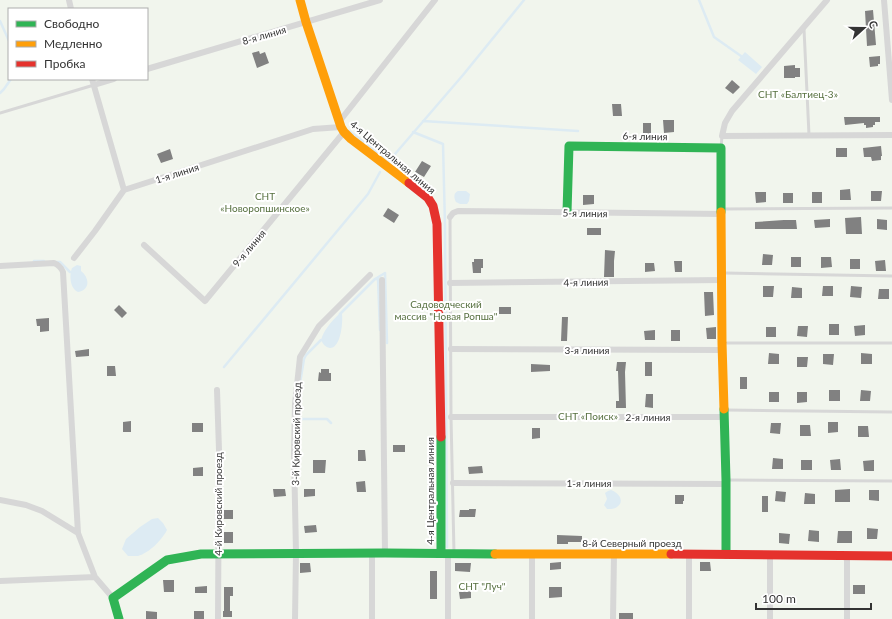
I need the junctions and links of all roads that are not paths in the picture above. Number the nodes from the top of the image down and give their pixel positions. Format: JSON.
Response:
{"nodes":[{"id":1,"x":300,"y":0,"type":"edge"},
{"id":2,"x":380,"y":0,"type":"edge"},
{"id":3,"x":435,"y":0,"type":"edge"},
{"id":4,"x":827,"y":0,"type":"edge"},
{"id":5,"x":884,"y":0,"type":"edge"},
{"id":6,"x":306,"y":22,"type":"junction"},
{"id":7,"x":804,"y":27,"type":"junction"},
{"id":8,"x":148,"y":69,"type":"edge"},
{"id":9,"x":107,"y":80,"type":"edge"},
{"id":10,"x":93,"y":82,"type":"edge"},
{"id":11,"x":892,"y":100,"type":"edge"},
{"id":12,"x":0,"y":113,"type":"edge"},
{"id":13,"x":341,"y":127,"type":"junction"},
{"id":14,"x":809,"y":135,"type":"junction"},
{"id":15,"x":892,"y":135,"type":"edge"},
{"id":16,"x":722,"y":136,"type":"junction"},
{"id":17,"x":721,"y":148,"type":"junction"},
{"id":18,"x":124,"y":190,"type":"junction"},
{"id":19,"x":892,"y":208,"type":"edge"},
{"id":20,"x":566,"y":212,"type":"junction"},
{"id":21,"x":722,"y":212,"type":"junction"},
{"id":22,"x":450,"y":217,"type":"joint"},
{"id":23,"x":144,"y":245,"type":"dead end"},
{"id":24,"x":74,"y":258,"type":"dead end"},
{"id":25,"x":0,"y":266,"type":"edge"},
{"id":26,"x":370,"y":275,"type":"dead end"},
{"id":27,"x":892,"y":276,"type":"edge"},
{"id":28,"x":722,"y":277,"type":"junction"},
{"id":29,"x":382,"y":280,"type":"dead end"},
{"id":30,"x":450,"y":283,"type":"junction"},
{"id":31,"x":892,"y":343,"type":"edge"},
{"id":32,"x":722,"y":347,"type":"junction"},
{"id":33,"x":451,"y":349,"type":"junction"},
{"id":34,"x":217,"y":390,"type":"dead end"},
{"id":35,"x":892,"y":412,"type":"edge"},
{"id":36,"x":724,"y":414,"type":"junction"},
{"id":37,"x":451,"y":417,"type":"junction"},
{"id":38,"x":892,"y":481,"type":"edge"},
{"id":39,"x":726,"y":482,"type":"junction"},
{"id":40,"x":453,"y":483,"type":"junction"},
{"id":41,"x":0,"y":500,"type":"edge"},
{"id":42,"x":78,"y":533,"type":"junction"},
{"id":43,"x":372,"y":553,"type":"junction"},
{"id":44,"x":385,"y":553,"type":"junction"},
{"id":45,"x":448,"y":553,"type":"junction"},
{"id":46,"x":218,"y":554,"type":"junction"},
{"id":47,"x":296,"y":554,"type":"junction"},
{"id":48,"x":532,"y":554,"type":"junction"},
{"id":49,"x":614,"y":554,"type":"junction"},
{"id":50,"x":690,"y":554,"type":"junction"},
{"id":51,"x":726,"y":554,"type":"junction"},
{"id":52,"x":770,"y":554,"type":"junction"},
{"id":53,"x":847,"y":555,"type":"junction"},
{"id":54,"x":892,"y":556,"type":"edge"},
{"id":55,"x":94,"y":577,"type":"junction"},
{"id":56,"x":0,"y":581,"type":"edge"},
{"id":57,"x":113,"y":598,"type":"junction"},
{"id":58,"x":119,"y":619,"type":"edge"},
{"id":59,"x":218,"y":619,"type":"edge"},
{"id":60,"x":295,"y":619,"type":"edge"},
{"id":61,"x":372,"y":619,"type":"edge"},
{"id":62,"x":448,"y":619,"type":"edge"},
{"id":63,"x":532,"y":619,"type":"edge"},
{"id":64,"x":613,"y":619,"type":"edge"},
{"id":65,"x":689,"y":619,"type":"edge"},
{"id":66,"x":770,"y":619,"type":"edge"},
{"id":67,"x":847,"y":619,"type":"edge"}],
"edges":[{"from":1,"to":6,"type":"street","name":"4-я Центральная линия"},
{"from":2,"to":6,"type":"street","name":"8-я линия"},
{"from":3,"to":13,"type":"street"},
{"from":4,"to":7,"type":"street"},
{"from":5,"to":11,"type":"street"},
{"from":6,"to":8,"type":"street","name":"8-я линия"},
{"from":6,"to":13,"type":"street","name":"4-я Центральная линия"},
{"from":7,"to":14,"type":"lane"},
{"from":7,"to":16,"type":"street"},
{"from":9,"to":10,"type":"street"},
{"from":10,"to":12,"type":"lane"},
{"from":10,"to":18,"type":"street"},
{"from":13,"to":18,"type":"street","name":"1-я линия"},
{"from":13,"to":23,"type":"street","name":"9-я линия"},
{"from":13,"to":45,"type":"street","name":"4-я Центральная линия"},
{"from":14,"to":15,"type":"street"},
{"from":14,"to":16,"type":"street"},
{"from":16,"to":17,"type":"lane"},
{"from":17,"to":20,"type":"street","name":"6-я линия"},
{"from":17,"to":21,"type":"street"},
{"from":18,"to":24,"type":"street"},
{"from":19,"to":21,"type":"lane"},
{"from":20,"to":21,"type":"street","name":"5-я линия"},
{"from":20,"to":22,"type":"street","name":"5-я линия"},
{"from":21,"to":28,"type":"street"},
{"from":22,"to":30,"type":"lane"},
{"from":25,"to":42,"type":"street"},
{"from":26,"to":47,"type":"street","name":"3-й Кировский проезд"},
{"from":27,"to":28,"type":"lane"},
{"from":28,"to":30,"type":"street","name":"4-я линия"},
{"from":28,"to":32,"type":"street"},
{"from":29,"to":44,"type":"street"},
{"from":30,"to":33,"type":"lane"},
{"from":31,"to":32,"type":"lane"},
{"from":32,"to":33,"type":"street","name":"3-я линия"},
{"from":32,"to":36,"type":"street"},
{"from":33,"to":37,"type":"lane"},
{"from":34,"to":46,"type":"street","name":"4-й Кировский проезд"},
{"from":35,"to":36,"type":"lane"},
{"from":36,"to":37,"type":"street","name":"2-я линия"},
{"from":36,"to":39,"type":"street"},
{"from":37,"to":40,"type":"lane"},
{"from":38,"to":39,"type":"lane"},
{"from":39,"to":40,"type":"street","name":"1-я линия"},
{"from":39,"to":51,"type":"street"},
{"from":40,"to":45,"type":"lane"},
{"from":41,"to":42,"type":"street"},
{"from":42,"to":55,"type":"street"},
{"from":43,"to":44,"type":"street","name":"8-й Северный проезд"},
{"from":43,"to":47,"type":"street","name":"8-й Северный проезд"},
{"from":43,"to":61,"type":"street"},
{"from":44,"to":45,"type":"street","name":"8-й Северный проезд"},
{"from":45,"to":48,"type":"street","name":"8-й Северный проезд"},
{"from":45,"to":62,"type":"street"},
{"from":46,"to":47,"type":"street","name":"8-й Северный проезд"},
{"from":46,"to":57,"type":"street","name":"8-й Северный проезд"},
{"from":46,"to":59,"type":"street","name":"4-й Кировский проезд"},
{"from":47,"to":60,"type":"street","name":"3-й Кировский проезд"},
{"from":48,"to":49,"type":"street","name":"8-й Северный проезд"},
{"from":48,"to":63,"type":"street"},
{"from":49,"to":50,"type":"street","name":"8-й Северный проезд"},
{"from":49,"to":64,"type":"street"},
{"from":50,"to":51,"type":"street","name":"8-й Северный проезд"},
{"from":50,"to":65,"type":"street"},
{"from":51,"to":52,"type":"street","name":"8-й Северный проезд"},
{"from":52,"to":53,"type":"street","name":"8-й Северный проезд"},
{"from":52,"to":66,"type":"street"},
{"from":53,"to":54,"type":"street","name":"8-й Северный проезд"},
{"from":53,"to":67,"type":"street"},
{"from":55,"to":56,"type":"street"},
{"from":55,"to":57,"type":"street"},
{"from":57,"to":58,"type":"street"}]}
